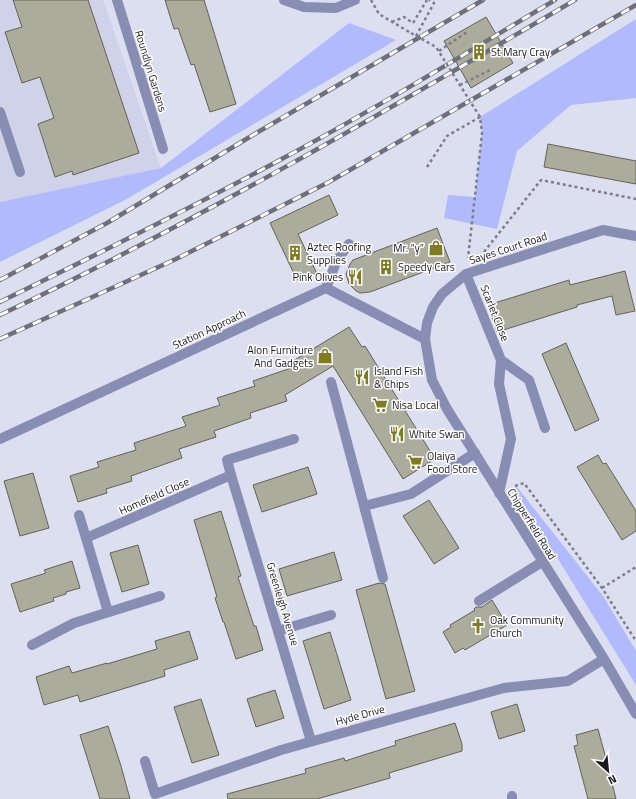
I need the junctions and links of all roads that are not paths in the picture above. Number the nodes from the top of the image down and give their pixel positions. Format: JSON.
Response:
{"nodes":[{"id":1,"x":117,"y":0,"type":"edge"},
{"id":2,"x":284,"y":0,"type":"edge"},
{"id":3,"x":355,"y":0,"type":"edge"},
{"id":4,"x":0,"y":112,"type":"edge"},
{"id":5,"x":163,"y":149,"type":"dead end"},
{"id":6,"x":20,"y":172,"type":"dead end"},
{"id":7,"x":636,"y":236,"type":"edge"},
{"id":8,"x":349,"y":244,"type":"dead end"},
{"id":9,"x":466,"y":274,"type":"junction"},
{"id":10,"x":326,"y":288,"type":"junction"},
{"id":11,"x":425,"y":340,"type":"junction"},
{"id":12,"x":501,"y":360,"type":"junction"},
{"id":13,"x":331,"y":382,"type":"dead end"},
{"id":14,"x":545,"y":428,"type":"dead end"},
{"id":15,"x":0,"y":439,"type":"edge"},
{"id":16,"x":294,"y":439,"type":"dead end"},
{"id":17,"x":475,"y":453,"type":"junction"},
{"id":18,"x":232,"y":475,"type":"junction"},
{"id":19,"x":499,"y":493,"type":"junction"},
{"id":20,"x":364,"y":506,"type":"junction"},
{"id":21,"x":79,"y":515,"type":"dead end"},
{"id":22,"x":86,"y":538,"type":"junction"},
{"id":23,"x":542,"y":562,"type":"junction"},
{"id":24,"x":384,"y":578,"type":"dead end"},
{"id":25,"x":160,"y":596,"type":"dead end"},
{"id":26,"x":479,"y":601,"type":"dead end"},
{"id":27,"x":108,"y":612,"type":"junction"},
{"id":28,"x":331,"y":615,"type":"dead end"},
{"id":29,"x":278,"y":631,"type":"junction"},
{"id":30,"x":32,"y":644,"type":"dead end"},
{"id":31,"x":604,"y":659,"type":"junction"},
{"id":32,"x":636,"y":714,"type":"edge"},
{"id":33,"x":311,"y":741,"type":"junction"},
{"id":34,"x":145,"y":761,"type":"dead end"}],
"edges":[{"from":1,"to":5,"type":"street","name":"Roundlyn Gardens"},
{"from":2,"to":3,"type":"street"},
{"from":4,"to":6,"type":"street"},
{"from":7,"to":9,"type":"street","name":"Sayes Court Road"},
{"from":8,"to":10,"type":"street"},
{"from":9,"to":11,"type":"street","name":"Sayes Court Road"},
{"from":9,"to":12,"type":"street","name":"Scarlet Close"},
{"from":10,"to":11,"type":"street"},
{"from":10,"to":15,"type":"street","name":"Station Approach"},
{"from":11,"to":17,"type":"street","name":"Chipperfield Road"},
{"from":12,"to":14,"type":"street"},
{"from":12,"to":19,"type":"street","name":"Scarlet Close"},
{"from":13,"to":20,"type":"street"},
{"from":16,"to":18,"type":"street","name":"Greenleigh Avenue"},
{"from":17,"to":19,"type":"street","name":"Chipperfield Road"},
{"from":17,"to":20,"type":"street"},
{"from":18,"to":22,"type":"street","name":"Homefield Close"},
{"from":18,"to":29,"type":"street","name":"Greenleigh Avenue"},
{"from":19,"to":23,"type":"street","name":"Chipperfield Road"},
{"from":20,"to":24,"type":"street"},
{"from":21,"to":22,"type":"street"},
{"from":22,"to":27,"type":"street"},
{"from":23,"to":26,"type":"street"},
{"from":23,"to":31,"type":"street","name":"Chipperfield Road"},
{"from":25,"to":27,"type":"street"},
{"from":27,"to":30,"type":"street"},
{"from":28,"to":29,"type":"street"},
{"from":29,"to":33,"type":"street","name":"Greenleigh Avenue"},
{"from":31,"to":32,"type":"street","name":"Chipperfield Road"},
{"from":31,"to":33,"type":"street","name":"Hyde Drive"},
{"from":33,"to":34,"type":"street","name":"Hyde Drive"}]}
